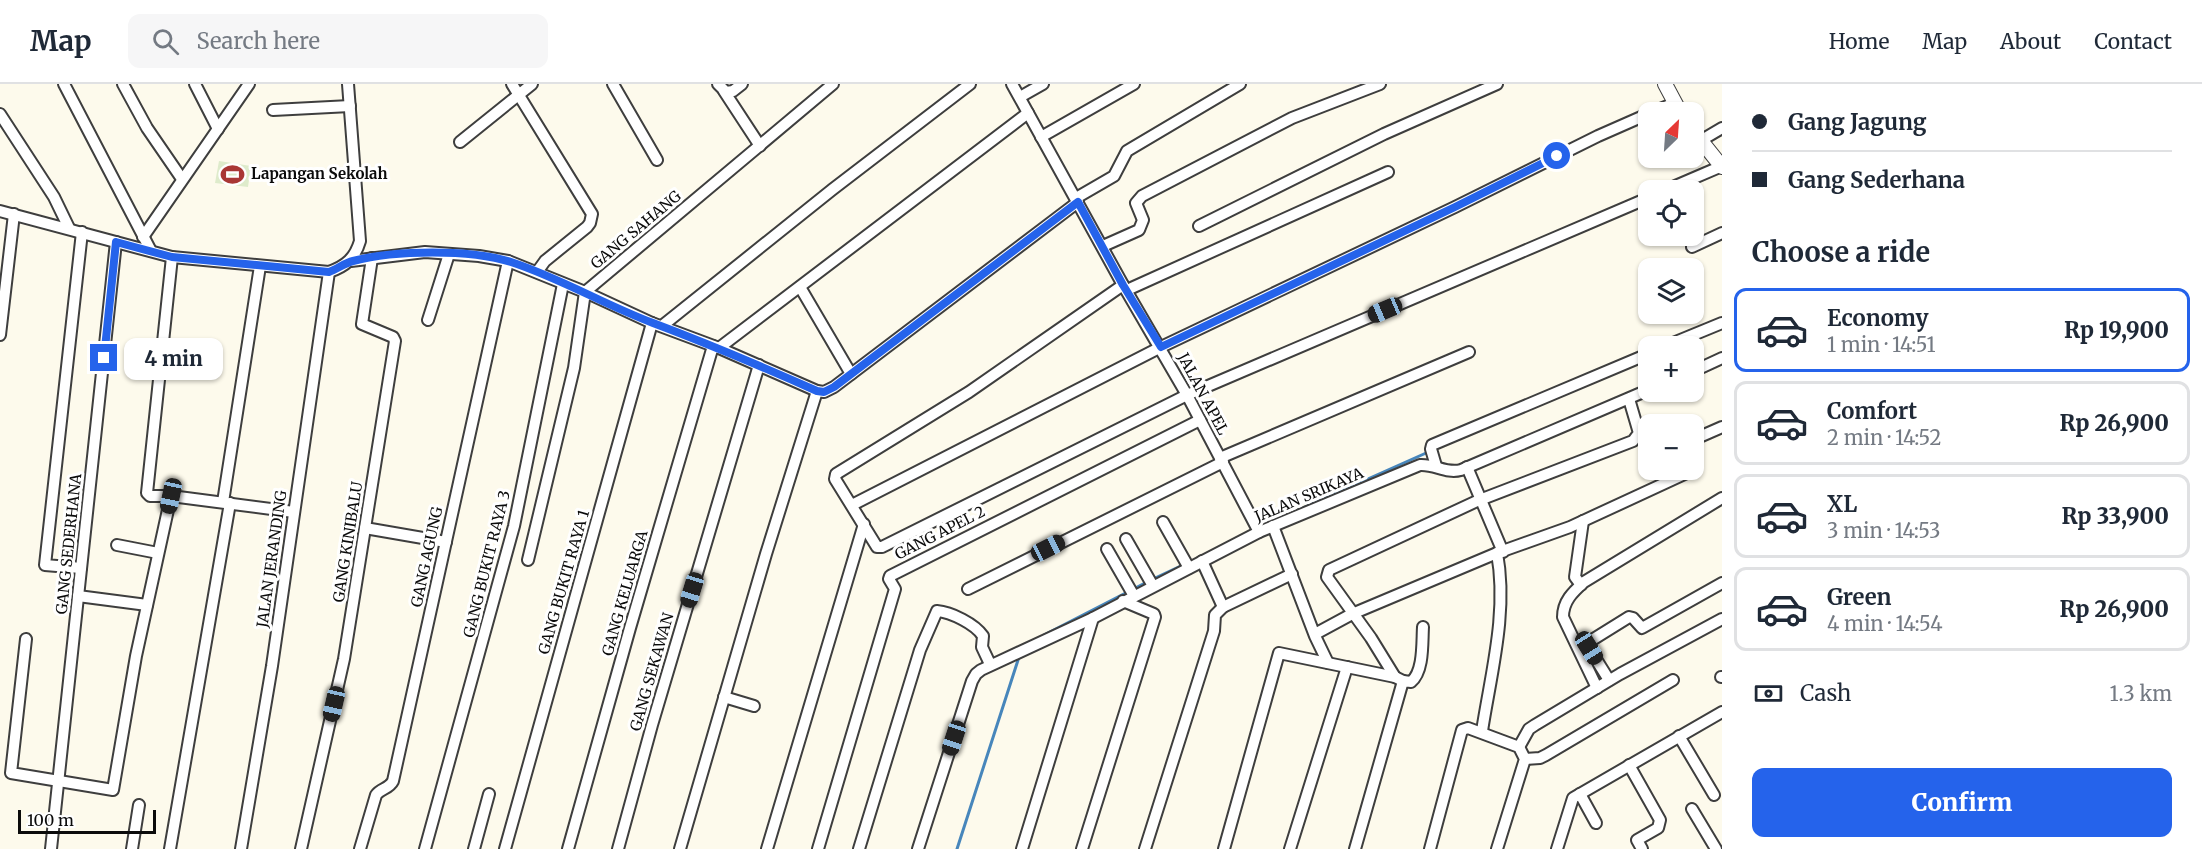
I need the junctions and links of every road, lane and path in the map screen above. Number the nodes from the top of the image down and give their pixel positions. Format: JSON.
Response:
{"nodes":[{"id":1,"x":64,"y":84,"type":"edge"},
{"id":2,"x":123,"y":84,"type":"edge"},
{"id":3,"x":195,"y":84,"type":"edge"},
{"id":4,"x":249,"y":84,"type":"edge"},
{"id":5,"x":348,"y":84,"type":"edge"},
{"id":6,"x":512,"y":84,"type":"edge"},
{"id":7,"x":531,"y":84,"type":"edge"},
{"id":8,"x":613,"y":84,"type":"edge"},
{"id":9,"x":742,"y":84,"type":"edge"},
{"id":10,"x":833,"y":84,"type":"edge"},
{"id":11,"x":970,"y":84,"type":"edge"},
{"id":12,"x":1012,"y":84,"type":"edge"},
{"id":13,"x":1043,"y":84,"type":"edge"},
{"id":14,"x":1134,"y":84,"type":"edge"},
{"id":15,"x":1238,"y":84,"type":"edge"},
{"id":16,"x":1380,"y":84,"type":"edge"},
{"id":17,"x":1497,"y":84,"type":"edge"},
{"id":18,"x":1665,"y":84,"type":"edge"},
{"id":19,"x":721,"y":88,"type":"edge"},
{"id":20,"x":518,"y":95,"type":"junction"},
{"id":21,"x":1020,"y":97,"type":"junction"},
{"id":22,"x":1674,"y":102,"type":"edge"},
{"id":23,"x":350,"y":106,"type":"junction"},
{"id":24,"x":273,"y":110,"type":"dead end"},
{"id":25,"x":1028,"y":113,"type":"junction"},
{"id":26,"x":0,"y":114,"type":"edge"},
{"id":27,"x":1638,"y":118,"type":"edge"},
{"id":28,"x":1722,"y":128,"type":"edge"},
{"id":29,"x":218,"y":129,"type":"junction"},
{"id":30,"x":1704,"y":134,"type":"edge"},
{"id":31,"x":1041,"y":137,"type":"junction"},
{"id":32,"x":460,"y":142,"type":"dead end"},
{"id":33,"x":1704,"y":145,"type":"edge"},
{"id":34,"x":760,"y":146,"type":"junction"},
{"id":35,"x":657,"y":160,"type":"dead end"},
{"id":36,"x":1722,"y":166,"type":"edge"},
{"id":37,"x":1388,"y":172,"type":"dead end"},
{"id":38,"x":182,"y":179,"type":"junction"},
{"id":39,"x":1689,"y":180,"type":"edge"},
{"id":40,"x":1077,"y":200,"type":"junction"},
{"id":41,"x":1638,"y":202,"type":"edge"},
{"id":42,"x":0,"y":211,"type":"edge"},
{"id":43,"x":14,"y":214,"type":"junction"},
{"id":44,"x":1199,"y":226,"type":"dead end"},
{"id":45,"x":69,"y":228,"type":"junction"},
{"id":46,"x":82,"y":232,"type":"junction"},
{"id":47,"x":1722,"y":233,"type":"edge"},
{"id":48,"x":143,"y":237,"type":"junction"},
{"id":49,"x":116,"y":242,"type":"junction"},
{"id":50,"x":1103,"y":246,"type":"junction"},
{"id":51,"x":1692,"y":247,"type":"dead end"},
{"id":52,"x":152,"y":251,"type":"junction"},
{"id":53,"x":449,"y":254,"type":"junction"},
{"id":54,"x":172,"y":257,"type":"junction"},
{"id":55,"x":372,"y":258,"type":"junction"},
{"id":56,"x":351,"y":261,"type":"junction"},
{"id":57,"x":508,"y":261,"type":"junction"},
{"id":58,"x":260,"y":266,"type":"junction"},
{"id":59,"x":329,"y":272,"type":"junction"},
{"id":60,"x":537,"y":272,"type":"junction"},
{"id":61,"x":563,"y":284,"type":"junction"},
{"id":62,"x":800,"y":286,"type":"junction"},
{"id":63,"x":1125,"y":288,"type":"junction"},
{"id":64,"x":585,"y":292,"type":"junction"},
{"id":65,"x":428,"y":320,"type":"dead end"},
{"id":66,"x":1722,"y":323,"type":"edge"},
{"id":67,"x":657,"y":324,"type":"junction"},
{"id":68,"x":0,"y":334,"type":"edge"},
{"id":69,"x":1690,"y":336,"type":"edge"},
{"id":70,"x":716,"y":347,"type":"junction"},
{"id":71,"x":1161,"y":347,"type":"junction"},
{"id":72,"x":1469,"y":352,"type":"dead end"},
{"id":73,"x":1638,"y":358,"type":"edge"},
{"id":74,"x":1722,"y":358,"type":"edge"},
{"id":75,"x":759,"y":365,"type":"junction"},
{"id":76,"x":1704,"y":366,"type":"edge"},
{"id":77,"x":851,"y":374,"type":"junction"},
{"id":78,"x":817,"y":391,"type":"junction"},
{"id":79,"x":1187,"y":395,"type":"junction"},
{"id":80,"x":1638,"y":395,"type":"edge"},
{"id":81,"x":1629,"y":399,"type":"junction"},
{"id":82,"x":1200,"y":420,"type":"junction"},
{"id":83,"x":1722,"y":427,"type":"edge"},
{"id":84,"x":1704,"y":435,"type":"edge"},
{"id":85,"x":1433,"y":457,"type":"junction"},
{"id":86,"x":1222,"y":460,"type":"junction"},
{"id":87,"x":1467,"y":467,"type":"junction"},
{"id":88,"x":1672,"y":480,"type":"edge"},
{"id":89,"x":171,"y":496,"type":"junction"},
{"id":90,"x":1722,"y":498,"type":"edge"},
{"id":91,"x":1481,"y":499,"type":"junction"},
{"id":92,"x":227,"y":502,"type":"junction"},
{"id":93,"x":852,"y":505,"type":"junction"},
{"id":94,"x":294,"y":512,"type":"junction"},
{"id":95,"x":1583,"y":521,"type":"junction"},
{"id":96,"x":1163,"y":522,"type":"dead end"},
{"id":97,"x":864,"y":524,"type":"junction"},
{"id":98,"x":1273,"y":526,"type":"junction"},
{"id":99,"x":365,"y":528,"type":"junction"},
{"id":100,"x":1259,"y":532,"type":"junction"},
{"id":101,"x":1126,"y":539,"type":"dead end"},
{"id":102,"x":446,"y":542,"type":"junction"},
{"id":103,"x":117,"y":545,"type":"dead end"},
{"id":104,"x":1107,"y":549,"type":"dead end"},
{"id":105,"x":158,"y":553,"type":"junction"},
{"id":106,"x":1500,"y":553,"type":"junction"},
{"id":107,"x":528,"y":560,"type":"dead end"},
{"id":108,"x":1203,"y":561,"type":"junction"},
{"id":109,"x":81,"y":568,"type":"junction"},
{"id":110,"x":1189,"y":568,"type":"junction"},
{"id":111,"x":1292,"y":574,"type":"junction"},
{"id":112,"x":1722,"y":583,"type":"edge"},
{"id":113,"x":1581,"y":585,"type":"junction"},
{"id":114,"x":1153,"y":586,"type":"junction"},
{"id":115,"x":968,"y":589,"type":"dead end"},
{"id":116,"x":78,"y":596,"type":"junction"},
{"id":117,"x":1134,"y":596,"type":"junction"},
{"id":118,"x":1123,"y":601,"type":"junction"},
{"id":119,"x":147,"y":605,"type":"junction"},
{"id":120,"x":1223,"y":607,"type":"junction"},
{"id":121,"x":1352,"y":614,"type":"junction"},
{"id":122,"x":1093,"y":618,"type":"junction"},
{"id":123,"x":1722,"y":619,"type":"edge"},
{"id":124,"x":1423,"y":627,"type":"dead end"},
{"id":125,"x":1315,"y":634,"type":"junction"},
{"id":126,"x":26,"y":639,"type":"dead end"},
{"id":127,"x":988,"y":660,"type":"junction"},
{"id":128,"x":1328,"y":663,"type":"junction"},
{"id":129,"x":1347,"y":667,"type":"junction"},
{"id":130,"x":1399,"y":679,"type":"junction"},
{"id":131,"x":1609,"y":680,"type":"junction"},
{"id":132,"x":1672,"y":680,"type":"dead end"},
{"id":133,"x":1597,"y":688,"type":"junction"},
{"id":134,"x":724,"y":697,"type":"junction"},
{"id":135,"x":754,"y":706,"type":"dead end"},
{"id":136,"x":1722,"y":712,"type":"edge"},
{"id":137,"x":1482,"y":731,"type":"junction"},
{"id":138,"x":1678,"y":736,"type":"junction"},
{"id":139,"x":1519,"y":747,"type":"junction"},
{"id":140,"x":1525,"y":759,"type":"junction"},
{"id":141,"x":1629,"y":765,"type":"junction"},
{"id":142,"x":58,"y":782,"type":"junction"},
{"id":143,"x":489,"y":794,"type":"dead end"},
{"id":144,"x":1580,"y":794,"type":"junction"},
{"id":145,"x":1714,"y":795,"type":"dead end"},
{"id":146,"x":139,"y":805,"type":"dead end"},
{"id":147,"x":1692,"y":809,"type":"dead end"},
{"id":148,"x":1596,"y":823,"type":"dead end"},
{"id":149,"x":51,"y":849,"type":"edge"},
{"id":150,"x":132,"y":849,"type":"edge"},
{"id":151,"x":170,"y":849,"type":"edge"},
{"id":152,"x":241,"y":849,"type":"edge"},
{"id":153,"x":302,"y":849,"type":"edge"},
{"id":154,"x":360,"y":849,"type":"edge"},
{"id":155,"x":425,"y":849,"type":"edge"},
{"id":156,"x":474,"y":849,"type":"edge"},
{"id":157,"x":505,"y":849,"type":"edge"},
{"id":158,"x":568,"y":849,"type":"edge"},
{"id":159,"x":618,"y":849,"type":"edge"},
{"id":160,"x":680,"y":849,"type":"edge"},
{"id":161,"x":767,"y":849,"type":"edge"},
{"id":162,"x":818,"y":849,"type":"edge"},
{"id":163,"x":859,"y":849,"type":"edge"},
{"id":164,"x":918,"y":849,"type":"edge"},
{"id":165,"x":1022,"y":849,"type":"edge"},
{"id":166,"x":1082,"y":849,"type":"edge"},
{"id":167,"x":1145,"y":849,"type":"edge"},
{"id":168,"x":1224,"y":849,"type":"edge"},
{"id":169,"x":1290,"y":849,"type":"edge"},
{"id":170,"x":1355,"y":849,"type":"edge"},
{"id":171,"x":1430,"y":849,"type":"edge"},
{"id":172,"x":1497,"y":849,"type":"edge"},
{"id":173,"x":1557,"y":849,"type":"edge"},
{"id":174,"x":1642,"y":849,"type":"edge"},
{"id":175,"x":1716,"y":849,"type":"edge"}],
"edges":[{"from":1,"to":48,"type":"street"},
{"from":2,"to":38,"type":"street"},
{"from":3,"to":29,"type":"street"},
{"from":4,"to":29,"type":"street"},
{"from":5,"to":23,"type":"street"},
{"from":6,"to":20,"type":"street"},
{"from":7,"to":20,"type":"street"},
{"from":8,"to":35,"type":"street"},
{"from":9,"to":19,"type":"street"},
{"from":10,"to":34,"type":"street","name":"GANG SAHANG"},
{"from":11,"to":67,"type":"street"},
{"from":12,"to":21,"type":"street","name":"JALAN APEL"},
{"from":13,"to":21,"type":"street"},
{"from":14,"to":31,"type":"street"},
{"from":15,"to":40,"type":"street"},
{"from":16,"to":50,"type":"street"},
{"from":17,"to":44,"type":"street"},
{"from":18,"to":22,"type":"street"},
{"from":19,"to":34,"type":"street"},
{"from":20,"to":32,"type":"street"},
{"from":20,"to":60,"type":"street"},
{"from":21,"to":25,"type":"street","name":"JALAN APEL"},
{"from":23,"to":24,"type":"street"},
{"from":23,"to":56,"type":"street"},
{"from":25,"to":31,"type":"street","name":"JALAN APEL"},
{"from":25,"to":62,"type":"street"},
{"from":26,"to":45,"type":"street"},
{"from":27,"to":71,"type":"street"},
{"from":28,"to":30,"type":"street"},
{"from":29,"to":38,"type":"street"},
{"from":31,"to":40,"type":"street","name":"JALAN APEL"},
{"from":33,"to":36,"type":"street"},
{"from":34,"to":64,"type":"street","name":"GANG SAHANG"},
{"from":36,"to":39,"type":"street"},
{"from":37,"to":63,"type":"street"},
{"from":38,"to":48,"type":"street"},
{"from":40,"to":50,"type":"street","name":"JALAN APEL"},
{"from":40,"to":77,"type":"street"},
{"from":41,"to":79,"type":"street"},
{"from":42,"to":43,"type":"street"},
{"from":43,"to":45,"type":"street"},
{"from":43,"to":68,"type":"street"},
{"from":45,"to":46,"type":"street"},
{"from":46,"to":49,"type":"street"},
{"from":46,"to":109,"type":"street"},
{"from":47,"to":51,"type":"street"},
{"from":48,"to":52,"type":"street"},
{"from":49,"to":52,"type":"street"},
{"from":49,"to":109,"type":"street","name":"GANG SEDERHANA"},
{"from":50,"to":63,"type":"street","name":"JALAN APEL"},
{"from":52,"to":54,"type":"street"},
{"from":53,"to":55,"type":"street"},
{"from":53,"to":57,"type":"street"},
{"from":53,"to":65,"type":"street"},
{"from":54,"to":58,"type":"street"},
{"from":54,"to":89,"type":"street"},
{"from":55,"to":56,"type":"street"},
{"from":55,"to":99,"type":"street","name":"GANG KINIBALU"},
{"from":56,"to":59,"type":"street"},
{"from":57,"to":60,"type":"street"},
{"from":57,"to":102,"type":"street","name":"GANG AGUNG"},
{"from":58,"to":59,"type":"street"},
{"from":58,"to":92,"type":"street"},
{"from":59,"to":94,"type":"street","name":"JALAN JERANDING"},
{"from":60,"to":61,"type":"street"},
{"from":61,"to":64,"type":"street"},
{"from":61,"to":155,"type":"street","name":"GANG BUKIT RAYA 3"},
{"from":62,"to":70,"type":"street"},
{"from":62,"to":77,"type":"street"},
{"from":63,"to":71,"type":"street","name":"JALAN APEL"},
{"from":63,"to":93,"type":"street"},
{"from":64,"to":67,"type":"street"},
{"from":64,"to":107,"type":"street"},
{"from":66,"to":69,"type":"street"},
{"from":67,"to":70,"type":"street"},
{"from":67,"to":157,"type":"street","name":"GANG BUKIT RAYA 1"},
{"from":70,"to":75,"type":"street"},
{"from":70,"to":158,"type":"street","name":"GANG KELUARGA"},
{"from":71,"to":79,"type":"street","name":"JALAN APEL"},
{"from":71,"to":93,"type":"street"},
{"from":72,"to":86,"type":"street"},
{"from":73,"to":85,"type":"street"},
{"from":74,"to":76,"type":"street"},
{"from":75,"to":78,"type":"street"},
{"from":75,"to":159,"type":"street","name":"GANG SEKAWAN"},
{"from":77,"to":78,"type":"street"},
{"from":78,"to":134,"type":"street"},
{"from":79,"to":82,"type":"street","name":"JALAN APEL"},
{"from":79,"to":97,"type":"street"},
{"from":80,"to":81,"type":"street","name":"JALAN SRIKAYA"},
{"from":81,"to":87,"type":"street","name":"JALAN SRIKAYA"},
{"from":81,"to":91,"type":"street"},
{"from":82,"to":86,"type":"street","name":"JALAN APEL"},
{"from":82,"to":162,"type":"street","name":"GANG APEL 2"},
{"from":83,"to":84,"type":"street"},
{"from":85,"to":87,"type":"street","name":"JALAN SRIKAYA"},
{"from":85,"to":98,"type":"street","name":"JALAN SRIKAYA"},
{"from":86,"to":100,"type":"street","name":"JALAN APEL"},
{"from":86,"to":115,"type":"street"},
{"from":87,"to":91,"type":"street"},
{"from":88,"to":95,"type":"street"},
{"from":89,"to":92,"type":"street"},
{"from":89,"to":105,"type":"street"},
{"from":90,"to":113,"type":"street"},
{"from":91,"to":106,"type":"street"},
{"from":91,"to":121,"type":"street"},
{"from":92,"to":94,"type":"street"},
{"from":92,"to":151,"type":"street"},
{"from":93,"to":97,"type":"street"},
{"from":94,"to":152,"type":"street","name":"JALAN JERANDING"},
{"from":95,"to":106,"type":"street"},
{"from":95,"to":113,"type":"street"},
{"from":96,"to":110,"type":"street"},
{"from":97,"to":161,"type":"street"},
{"from":98,"to":100,"type":"street","name":"JALAN SRIKAYA"},
{"from":98,"to":111,"type":"street"},
{"from":99,"to":102,"type":"street"},
{"from":99,"to":153,"type":"street","name":"GANG KINIBALU"},
{"from":100,"to":108,"type":"street","name":"JALAN SRIKAYA"},
{"from":101,"to":114,"type":"street"},
{"from":102,"to":154,"type":"street","name":"GANG AGUNG"},
{"from":103,"to":105,"type":"street"},
{"from":104,"to":117,"type":"street"},
{"from":105,"to":119,"type":"street"},
{"from":106,"to":121,"type":"street"},
{"from":106,"to":137,"type":"street"},
{"from":108,"to":110,"type":"street","name":"JALAN SRIKAYA"},
{"from":108,"to":120,"type":"street"},
{"from":109,"to":116,"type":"street","name":"GANG SEDERHANA"},
{"from":110,"to":114,"type":"street","name":"JALAN SRIKAYA"},
{"from":111,"to":120,"type":"street"},
{"from":111,"to":125,"type":"street"},
{"from":112,"to":131,"type":"street"},
{"from":113,"to":133,"type":"street"},
{"from":114,"to":117,"type":"street","name":"JALAN SRIKAYA"},
{"from":116,"to":119,"type":"street"},
{"from":116,"to":142,"type":"street","name":"GANG SEDERHANA"},
{"from":117,"to":118,"type":"street","name":"JALAN SRIKAYA"},
{"from":118,"to":122,"type":"street","name":"JALAN SRIKAYA"},
{"from":118,"to":166,"type":"street"},
{"from":119,"to":142,"type":"street"},
{"from":120,"to":167,"type":"street"},
{"from":121,"to":125,"type":"street"},
{"from":121,"to":130,"type":"street"},
{"from":122,"to":127,"type":"street","name":"JALAN SRIKAYA"},
{"from":122,"to":165,"type":"street"},
{"from":123,"to":131,"type":"street"},
{"from":124,"to":130,"type":"street"},
{"from":125,"to":128,"type":"street"},
{"from":126,"to":142,"type":"street"},
{"from":127,"to":163,"type":"street"},
{"from":127,"to":164,"type":"street"},
{"from":128,"to":129,"type":"street"},
{"from":128,"to":168,"type":"street"},
{"from":129,"to":130,"type":"street"},
{"from":129,"to":169,"type":"street"},
{"from":130,"to":170,"type":"street"},
{"from":131,"to":133,"type":"street"},
{"from":132,"to":140,"type":"street"},
{"from":133,"to":139,"type":"street"},
{"from":134,"to":135,"type":"street"},
{"from":134,"to":160,"type":"street"},
{"from":136,"to":138,"type":"street"},
{"from":137,"to":139,"type":"street"},
{"from":137,"to":171,"type":"street"},
{"from":138,"to":141,"type":"street"},
{"from":138,"to":145,"type":"street"},
{"from":139,"to":140,"type":"street"},
{"from":140,"to":172,"type":"street"},
{"from":141,"to":144,"type":"street"},
{"from":141,"to":174,"type":"street"},
{"from":142,"to":149,"type":"street","name":"GANG SEDERHANA"},
{"from":143,"to":156,"type":"street"},
{"from":144,"to":148,"type":"street"},
{"from":144,"to":173,"type":"street"},
{"from":146,"to":150,"type":"street"},
{"from":147,"to":175,"type":"street"}]}
